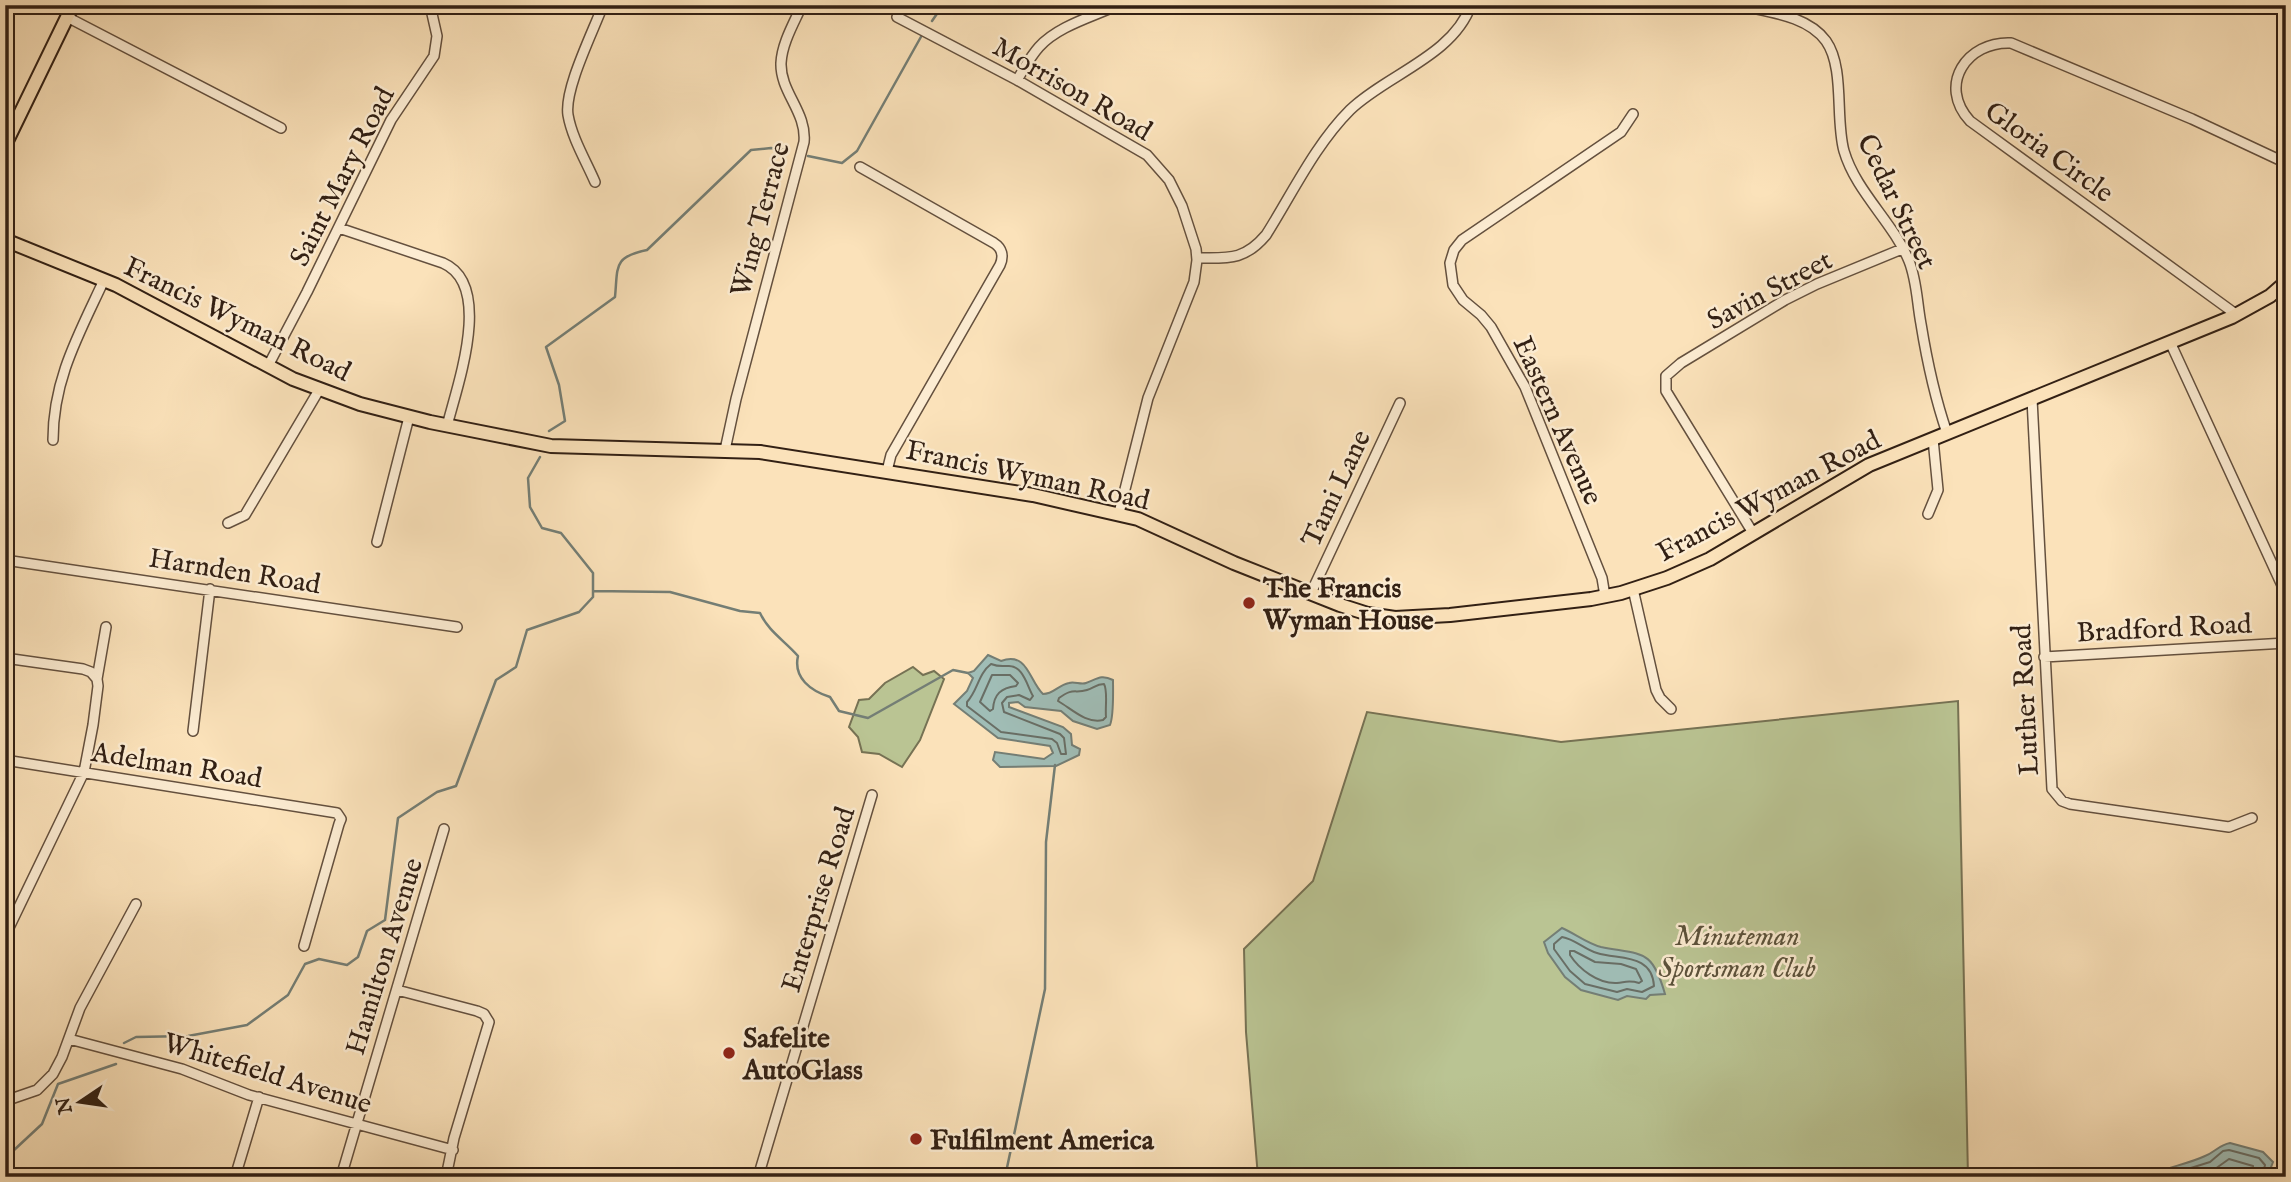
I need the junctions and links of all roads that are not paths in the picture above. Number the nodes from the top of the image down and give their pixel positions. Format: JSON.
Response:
{"nodes":[{"id":1,"x":430,"y":5,"type":"edge"},
{"id":2,"x":603,"y":5,"type":"edge"},
{"id":3,"x":802,"y":5,"type":"edge"},
{"id":4,"x":1118,"y":5,"type":"edge"},
{"id":5,"x":1471,"y":5,"type":"edge"},
{"id":6,"x":1739,"y":5,"type":"edge"},
{"id":7,"x":70,"y":11,"type":"edge"},
{"id":8,"x":897,"y":17,"type":"dead end"},
{"id":9,"x":1017,"y":80,"type":"junction"},
{"id":10,"x":1633,"y":114,"type":"dead end"},
{"id":11,"x":281,"y":128,"type":"dead end"},
{"id":12,"x":5,"y":145,"type":"edge"},
{"id":13,"x":2286,"y":163,"type":"edge"},
{"id":14,"x":860,"y":167,"type":"dead end"},
{"id":15,"x":595,"y":182,"type":"dead end"},
{"id":16,"x":339,"y":228,"type":"junction"},
{"id":17,"x":5,"y":240,"type":"edge"},
{"id":18,"x":1902,"y":249,"type":"junction"},
{"id":19,"x":1197,"y":258,"type":"junction"},
{"id":20,"x":104,"y":280,"type":"junction"},
{"id":21,"x":2286,"y":282,"type":"edge"},
{"id":22,"x":2237,"y":314,"type":"junction"},
{"id":23,"x":2170,"y":342,"type":"junction"},
{"id":24,"x":268,"y":366,"type":"junction"},
{"id":25,"x":318,"y":390,"type":"junction"},
{"id":26,"x":2032,"y":398,"type":"junction"},
{"id":27,"x":1400,"y":404,"type":"dead end"},
{"id":28,"x":410,"y":417,"type":"junction"},
{"id":29,"x":447,"y":425,"type":"junction"},
{"id":30,"x":1947,"y":433,"type":"junction"},
{"id":31,"x":1933,"y":439,"type":"junction"},
{"id":32,"x":53,"y":440,"type":"dead end"},
{"id":33,"x":725,"y":450,"type":"junction"},
{"id":34,"x":887,"y":471,"type":"junction"},
{"id":35,"x":1119,"y":513,"type":"junction"},
{"id":36,"x":1928,"y":514,"type":"dead end"},
{"id":37,"x":228,"y":523,"type":"dead end"},
{"id":38,"x":1753,"y":533,"type":"junction"},
{"id":39,"x":377,"y":542,"type":"dead end"},
{"id":40,"x":5,"y":560,"type":"edge"},
{"id":41,"x":209,"y":589,"type":"junction"},
{"id":42,"x":1633,"y":589,"type":"junction"},
{"id":43,"x":1311,"y":593,"type":"junction"},
{"id":44,"x":2286,"y":594,"type":"edge"},
{"id":45,"x":1605,"y":596,"type":"junction"},
{"id":46,"x":106,"y":627,"type":"dead end"},
{"id":47,"x":457,"y":627,"type":"dead end"},
{"id":48,"x":2286,"y":643,"type":"edge"},
{"id":49,"x":2044,"y":657,"type":"junction"},
{"id":50,"x":5,"y":658,"type":"edge"},
{"id":51,"x":97,"y":679,"type":"junction"},
{"id":52,"x":1671,"y":709,"type":"dead end"},
{"id":53,"x":192,"y":731,"type":"dead end"},
{"id":54,"x":5,"y":760,"type":"edge"},
{"id":55,"x":84,"y":772,"type":"junction"},
{"id":56,"x":872,"y":794,"type":"dead end"},
{"id":57,"x":2252,"y":818,"type":"dead end"},
{"id":58,"x":444,"y":829,"type":"dead end"},
{"id":59,"x":136,"y":904,"type":"dead end"},
{"id":60,"x":5,"y":936,"type":"edge"},
{"id":61,"x":304,"y":946,"type":"dead end"},
{"id":62,"x":397,"y":990,"type":"junction"},
{"id":63,"x":69,"y":1040,"type":"junction"},
{"id":64,"x":259,"y":1097,"type":"junction"},
{"id":65,"x":5,"y":1101,"type":"edge"},
{"id":66,"x":357,"y":1124,"type":"junction"},
{"id":67,"x":453,"y":1150,"type":"junction"},
{"id":68,"x":235,"y":1177,"type":"edge"},
{"id":69,"x":341,"y":1177,"type":"edge"},
{"id":70,"x":446,"y":1177,"type":"edge"},
{"id":71,"x":758,"y":1177,"type":"edge"}],
"edges":[{"from":1,"to":16,"type":"street","name":"Saint Mary Road"},
{"from":2,"to":15,"type":"street"},
{"from":3,"to":33,"type":"street","name":"Wing Terrace"},
{"from":4,"to":9,"type":"street"},
{"from":5,"to":19,"type":"street"},
{"from":6,"to":18,"type":"street","name":"Cedar Street"},
{"from":7,"to":11,"type":"street"},
{"from":7,"to":12,"type":"main road"},
{"from":8,"to":9,"type":"street","name":"Morrison Road"},
{"from":9,"to":19,"type":"street","name":"Morrison Road"},
{"from":10,"to":45,"type":"street","name":"Eastern Avenue"},
{"from":13,"to":22,"type":"street","name":"Gloria Circle"},
{"from":14,"to":34,"type":"street"},
{"from":16,"to":24,"type":"street","name":"Saint Mary Road"},
{"from":16,"to":29,"type":"street"},
{"from":17,"to":20,"type":"main road","name":"Francis Wyman Road"},
{"from":18,"to":30,"type":"street","name":"Cedar Street"},
{"from":18,"to":38,"type":"street","name":"Savin Street"},
{"from":19,"to":35,"type":"street","name":"Morrison Road"},
{"from":20,"to":24,"type":"main road","name":"Francis Wyman Road"},
{"from":20,"to":32,"type":"street"},
{"from":21,"to":22,"type":"main road","name":"Francis Wyman Road"},
{"from":22,"to":23,"type":"main road","name":"Francis Wyman Road"},
{"from":23,"to":26,"type":"main road","name":"Francis Wyman Road"},
{"from":23,"to":44,"type":"street"},
{"from":24,"to":25,"type":"main road","name":"Francis Wyman Road"},
{"from":25,"to":28,"type":"main road","name":"Francis Wyman Road"},
{"from":25,"to":37,"type":"street"},
{"from":26,"to":30,"type":"main road","name":"Francis Wyman Road"},
{"from":26,"to":49,"type":"street","name":"Luther Road"},
{"from":27,"to":43,"type":"street","name":"Tami Lane"},
{"from":28,"to":29,"type":"main road","name":"Francis Wyman Road"},
{"from":28,"to":39,"type":"street"},
{"from":29,"to":33,"type":"main road","name":"Francis Wyman Road"},
{"from":30,"to":31,"type":"main road","name":"Francis Wyman Road"},
{"from":31,"to":36,"type":"street"},
{"from":31,"to":38,"type":"main road","name":"Francis Wyman Road"},
{"from":33,"to":34,"type":"main road","name":"Francis Wyman Road"},
{"from":34,"to":35,"type":"main road","name":"Francis Wyman Road"},
{"from":35,"to":43,"type":"main road","name":"Francis Wyman Road"},
{"from":38,"to":42,"type":"main road","name":"Francis Wyman Road"},
{"from":40,"to":41,"type":"street","name":"Harnden Road"},
{"from":41,"to":47,"type":"street","name":"Harnden Road"},
{"from":41,"to":53,"type":"street"},
{"from":42,"to":45,"type":"main road","name":"Francis Wyman Road"},
{"from":42,"to":52,"type":"street"},
{"from":43,"to":45,"type":"main road","name":"Francis Wyman Road"},
{"from":46,"to":51,"type":"street"},
{"from":48,"to":49,"type":"street","name":"Bradford Road"},
{"from":49,"to":57,"type":"street","name":"Luther Road"},
{"from":50,"to":51,"type":"street"},
{"from":51,"to":55,"type":"street"},
{"from":54,"to":55,"type":"street","name":"Adelman Road"},
{"from":55,"to":60,"type":"street"},
{"from":55,"to":61,"type":"street","name":"Adelman Road"},
{"from":56,"to":71,"type":"street","name":"Enterprise Road"},
{"from":58,"to":62,"type":"street","name":"Hamilton Avenue"},
{"from":59,"to":63,"type":"street"},
{"from":62,"to":66,"type":"street","name":"Hamilton Avenue"},
{"from":62,"to":67,"type":"street"},
{"from":63,"to":64,"type":"street","name":"Whitefield Avenue"},
{"from":63,"to":65,"type":"street"},
{"from":64,"to":66,"type":"street","name":"Whitefield Avenue"},
{"from":64,"to":68,"type":"street"},
{"from":66,"to":67,"type":"street","name":"Whitefield Avenue"},
{"from":66,"to":69,"type":"street","name":"Hamilton Avenue"},
{"from":67,"to":70,"type":"street"}]}
